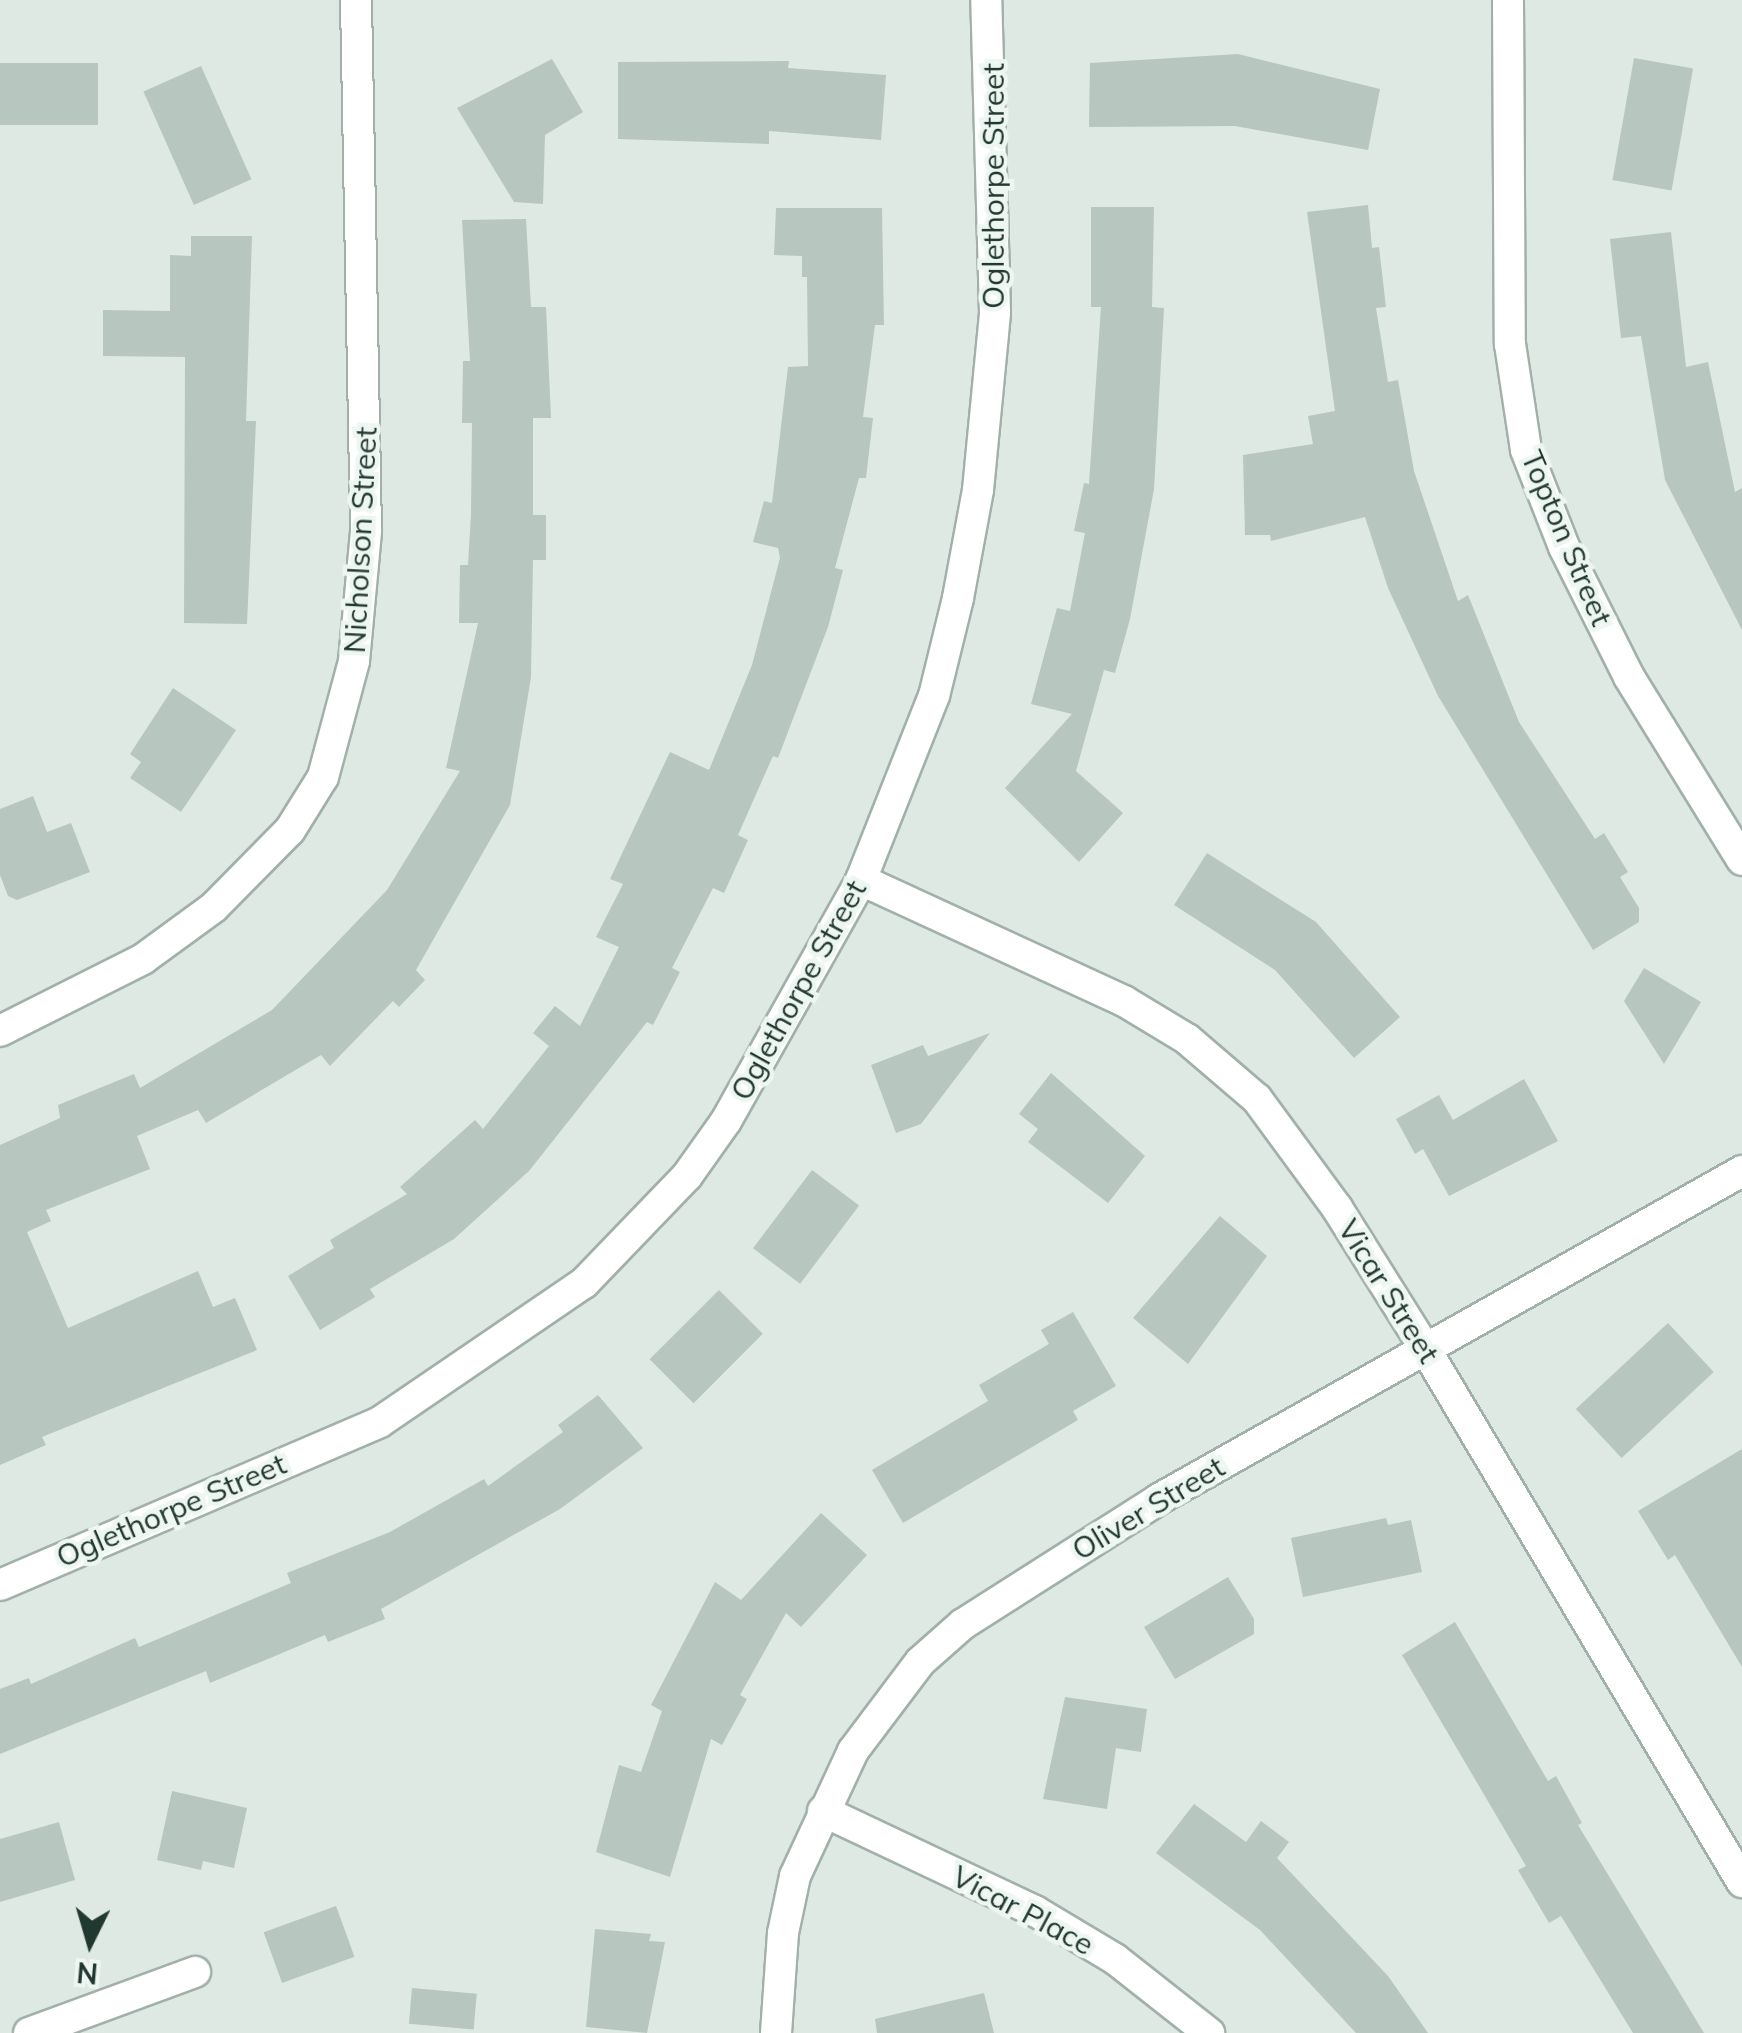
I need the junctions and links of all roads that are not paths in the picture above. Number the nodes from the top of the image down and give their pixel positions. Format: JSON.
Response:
{"nodes":[{"id":1,"x":356,"y":0,"type":"edge"},
{"id":2,"x":986,"y":0,"type":"edge"},
{"id":3,"x":1508,"y":0,"type":"edge"},
{"id":4,"x":1742,"y":860,"type":"edge"},
{"id":5,"x":861,"y":880,"type":"junction"},
{"id":6,"x":0,"y":1031,"type":"edge"},
{"id":7,"x":1742,"y":1171,"type":"edge"},
{"id":8,"x":1426,"y":1350,"type":"junction"},
{"id":9,"x":0,"y":1585,"type":"edge"},
{"id":10,"x":823,"y":1812,"type":"junction"},
{"id":11,"x":1742,"y":1882,"type":"edge"},
{"id":12,"x":195,"y":1972,"type":"dead end"},
{"id":13,"x":29,"y":2033,"type":"edge"},
{"id":14,"x":776,"y":2033,"type":"edge"},
{"id":15,"x":1208,"y":2033,"type":"edge"}],
"edges":[{"from":1,"to":6,"type":"street","name":"Nicholson Street"},
{"from":2,"to":5,"type":"street","name":"Oglethorpe Street"},
{"from":3,"to":4,"type":"street","name":"Topton Street"},
{"from":5,"to":8,"type":"street","name":"Vicar Street"},
{"from":5,"to":9,"type":"street","name":"Oglethorpe Street"},
{"from":7,"to":8,"type":"street","name":"Oliver Street"},
{"from":8,"to":10,"type":"street","name":"Oliver Street"},
{"from":8,"to":11,"type":"street","name":"Vicar Street"},
{"from":10,"to":14,"type":"street","name":"Oliver Street"},
{"from":10,"to":15,"type":"street","name":"Vicar Place"},
{"from":12,"to":13,"type":"street"}]}
